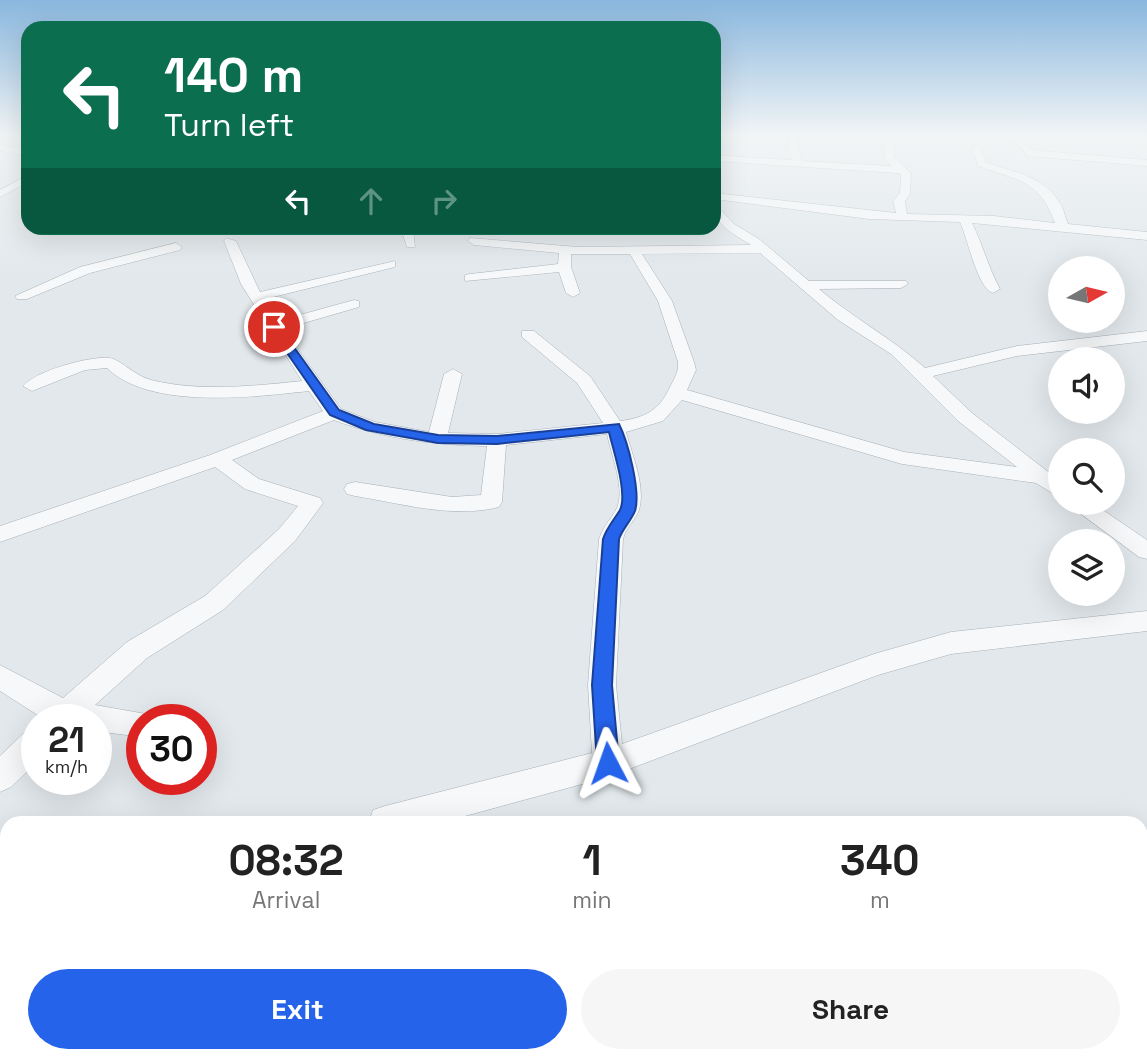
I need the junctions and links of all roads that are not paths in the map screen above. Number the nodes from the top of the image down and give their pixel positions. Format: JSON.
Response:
{"nodes":[{"id":1,"x":17,"y":184,"type":"edge"},
{"id":2,"x":905,"y":184,"type":"edge"},
{"id":3,"x":1039,"y":184,"type":"edge"},
{"id":4,"x":0,"y":194,"type":"edge"},
{"id":5,"x":721,"y":198,"type":"edge"},
{"id":6,"x":721,"y":215,"type":"edge"},
{"id":7,"x":869,"y":216,"type":"junction"},
{"id":8,"x":901,"y":217,"type":"junction"},
{"id":9,"x":964,"y":219,"type":"junction"},
{"id":10,"x":1063,"y":226,"type":"junction"},
{"id":11,"x":866,"y":234,"type":"dead end"},
{"id":12,"x":231,"y":235,"type":"edge"},
{"id":13,"x":409,"y":235,"type":"edge"},
{"id":14,"x":481,"y":235,"type":"edge"},
{"id":15,"x":1147,"y":235,"type":"edge"},
{"id":16,"x":411,"y":244,"type":"dead end"},
{"id":17,"x":176,"y":247,"type":"dead end"},
{"id":18,"x":566,"y":249,"type":"junction"},
{"id":19,"x":763,"y":249,"type":"junction"},
{"id":20,"x":1147,"y":250,"type":"edge"},
{"id":21,"x":634,"y":251,"type":"junction"},
{"id":22,"x":390,"y":264,"type":"dead end"},
{"id":23,"x":564,"y":267,"type":"junction"},
{"id":24,"x":470,"y":278,"type":"dead end"},
{"id":25,"x":901,"y":284,"type":"dead end"},
{"id":26,"x":806,"y":285,"type":"junction"},
{"id":27,"x":993,"y":289,"type":"dead end"},
{"id":28,"x":573,"y":293,"type":"dead end"},
{"id":29,"x":22,"y":296,"type":"dead end"},
{"id":30,"x":257,"y":297,"type":"junction"},
{"id":31,"x":354,"y":304,"type":"dead end"},
{"id":32,"x":274,"y":327,"type":"junction"},
{"id":33,"x":528,"y":334,"type":"dead end"},
{"id":34,"x":1147,"y":336,"type":"edge"},
{"id":35,"x":453,"y":374,"type":"dead end"},
{"id":36,"x":922,"y":374,"type":"junction"},
{"id":37,"x":316,"y":385,"type":"junction"},
{"id":38,"x":32,"y":386,"type":"dead end"},
{"id":39,"x":676,"y":392,"type":"junction"},
{"id":40,"x":334,"y":413,"type":"junction"},
{"id":41,"x":615,"y":427,"type":"junction"},
{"id":42,"x":438,"y":439,"type":"junction"},
{"id":43,"x":497,"y":440,"type":"junction"},
{"id":44,"x":217,"y":459,"type":"junction"},
{"id":45,"x":1040,"y":477,"type":"junction"},
{"id":46,"x":1048,"y":483,"type":"edge"},
{"id":47,"x":355,"y":489,"type":"dead end"},
{"id":48,"x":1095,"y":515,"type":"edge"},
{"id":49,"x":0,"y":534,"type":"edge"},
{"id":50,"x":1147,"y":551,"type":"edge"},
{"id":51,"x":1147,"y":621,"type":"edge"},
{"id":52,"x":0,"y":677,"type":"edge"},
{"id":53,"x":42,"y":704,"type":"edge"},
{"id":54,"x":77,"y":704,"type":"edge"},
{"id":55,"x":21,"y":757,"type":"edge"},
{"id":56,"x":608,"y":763,"type":"junction"},
{"id":57,"x":0,"y":777,"type":"edge"},
{"id":58,"x":407,"y":816,"type":"edge"}],
"edges":[{"from":1,"to":4,"type":"street"},
{"from":2,"to":8,"type":"street"},
{"from":3,"to":10,"type":"street"},
{"from":5,"to":7,"type":"street"},
{"from":6,"to":19,"type":"street"},
{"from":7,"to":8,"type":"street"},
{"from":7,"to":11,"type":"street"},
{"from":8,"to":9,"type":"street"},
{"from":9,"to":10,"type":"street"},
{"from":9,"to":27,"type":"street"},
{"from":10,"to":15,"type":"street"},
{"from":12,"to":30,"type":"street"},
{"from":13,"to":16,"type":"street"},
{"from":14,"to":18,"type":"street"},
{"from":15,"to":20,"type":"street"},
{"from":17,"to":29,"type":"street"},
{"from":18,"to":21,"type":"street"},
{"from":18,"to":23,"type":"street"},
{"from":19,"to":21,"type":"street"},
{"from":19,"to":26,"type":"street"},
{"from":21,"to":39,"type":"street"},
{"from":22,"to":30,"type":"street"},
{"from":23,"to":24,"type":"street"},
{"from":23,"to":28,"type":"street"},
{"from":25,"to":26,"type":"street"},
{"from":26,"to":36,"type":"street"},
{"from":30,"to":32,"type":"street"},
{"from":31,"to":32,"type":"street"},
{"from":32,"to":37,"type":"street"},
{"from":33,"to":41,"type":"street"},
{"from":34,"to":36,"type":"street"},
{"from":35,"to":42,"type":"street"},
{"from":36,"to":45,"type":"street"},
{"from":37,"to":38,"type":"street"},
{"from":37,"to":40,"type":"street"},
{"from":39,"to":41,"type":"street"},
{"from":39,"to":45,"type":"street"},
{"from":40,"to":42,"type":"street"},
{"from":40,"to":44,"type":"street"},
{"from":41,"to":43,"type":"street"},
{"from":41,"to":56,"type":"street"},
{"from":42,"to":43,"type":"street"},
{"from":43,"to":47,"type":"street"},
{"from":44,"to":49,"type":"street"},
{"from":44,"to":54,"type":"street"},
{"from":45,"to":46,"type":"street"},
{"from":48,"to":50,"type":"street"},
{"from":51,"to":56,"type":"street"},
{"from":52,"to":53,"type":"street"},
{"from":55,"to":57,"type":"street"},
{"from":56,"to":58,"type":"street"}]}
